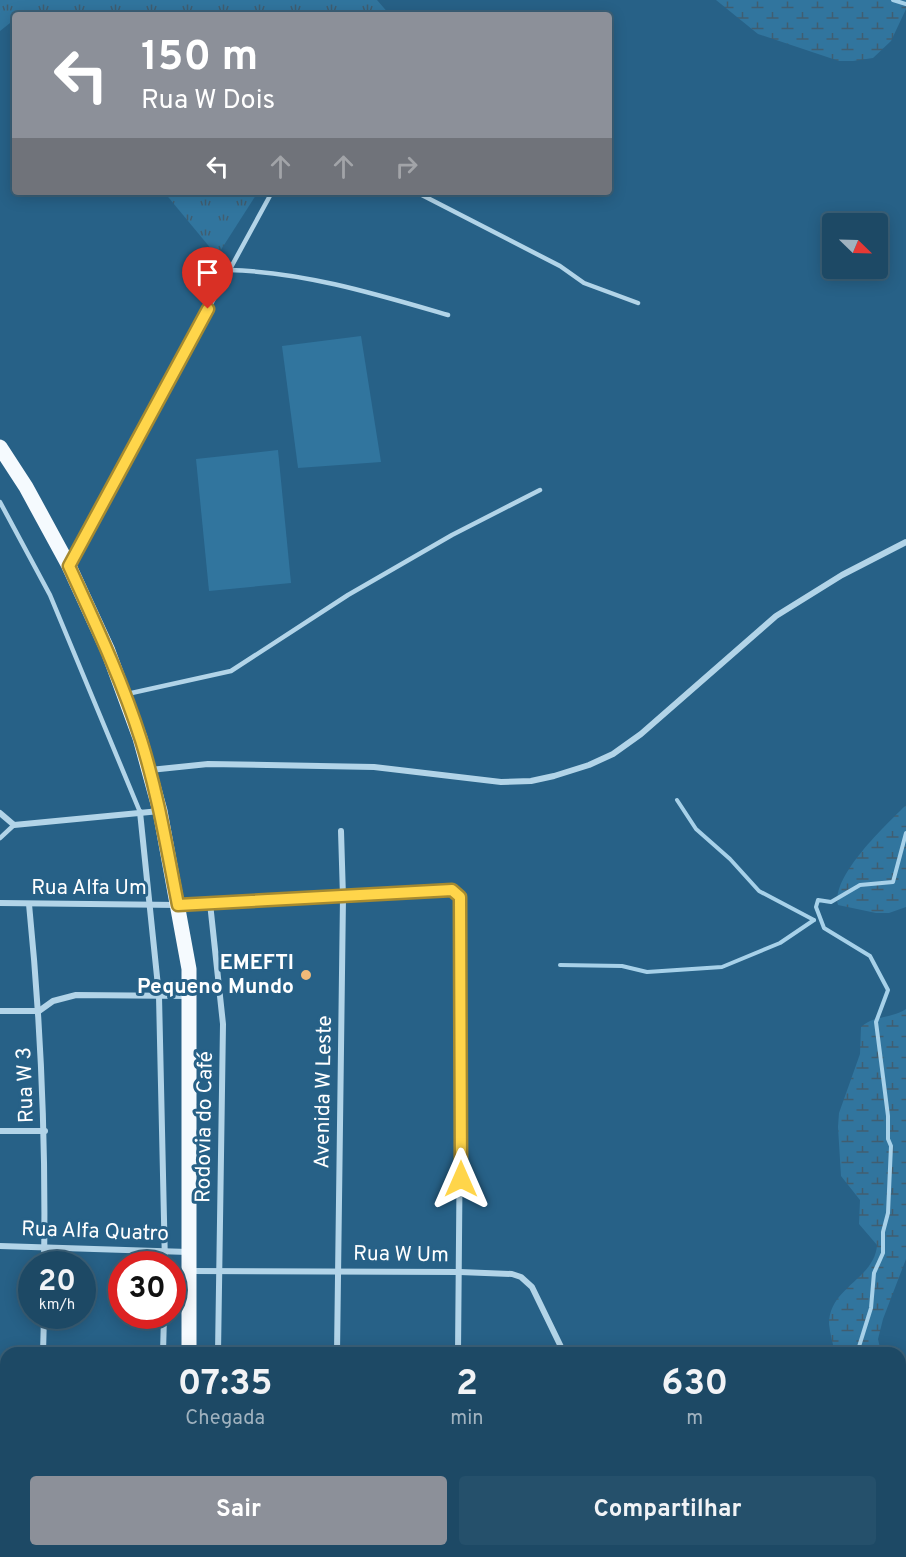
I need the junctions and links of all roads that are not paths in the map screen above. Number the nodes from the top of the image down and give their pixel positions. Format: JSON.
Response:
{"nodes":[{"id":1,"x":270,"y":195,"type":"edge"},
{"id":2,"x":422,"y":195,"type":"edge"},
{"id":3,"x":229,"y":270,"type":"junction"},
{"id":4,"x":638,"y":303,"type":"dead end"},
{"id":5,"x":448,"y":315,"type":"dead end"},
{"id":6,"x":0,"y":447,"type":"edge"},
{"id":7,"x":540,"y":490,"type":"dead end"},
{"id":8,"x":0,"y":502,"type":"edge"},
{"id":9,"x":906,"y":542,"type":"edge"},
{"id":10,"x":69,"y":566,"type":"junction"},
{"id":11,"x":124,"y":694,"type":"junction"},
{"id":12,"x":150,"y":770,"type":"junction"},
{"id":13,"x":160,"y":811,"type":"junction"},
{"id":14,"x":140,"y":812,"type":"junction"},
{"id":15,"x":0,"y":813,"type":"edge"},
{"id":16,"x":14,"y":825,"type":"junction"},
{"id":17,"x":341,"y":831,"type":"dead end"},
{"id":18,"x":0,"y":838,"type":"edge"},
{"id":19,"x":343,"y":897,"type":"junction"},
{"id":20,"x":0,"y":903,"type":"edge"},
{"id":21,"x":210,"y":903,"type":"junction"},
{"id":22,"x":29,"y":904,"type":"junction"},
{"id":23,"x":149,"y":904,"type":"junction"},
{"id":24,"x":178,"y":905,"type":"junction"},
{"id":25,"x":159,"y":996,"type":"junction"},
{"id":26,"x":190,"y":996,"type":"junction"},
{"id":27,"x":0,"y":1011,"type":"edge"},
{"id":28,"x":39,"y":1011,"type":"junction"},
{"id":29,"x":0,"y":1131,"type":"edge"},
{"id":30,"x":45,"y":1131,"type":"junction"},
{"id":31,"x":0,"y":1246,"type":"edge"},
{"id":32,"x":44,"y":1246,"type":"junction"},
{"id":33,"x":44,"y":1251,"type":"edge"},
{"id":34,"x":145,"y":1251,"type":"edge"},
{"id":35,"x":165,"y":1251,"type":"edge"},
{"id":36,"x":186,"y":1252,"type":"edge"},
{"id":37,"x":190,"y":1252,"type":"junction"},
{"id":38,"x":191,"y":1270,"type":"junction"},
{"id":39,"x":218,"y":1270,"type":"junction"},
{"id":40,"x":338,"y":1270,"type":"junction"},
{"id":41,"x":460,"y":1272,"type":"junction"},
{"id":42,"x":44,"y":1329,"type":"edge"},
{"id":43,"x":164,"y":1329,"type":"edge"},
{"id":44,"x":43,"y":1347,"type":"edge"},
{"id":45,"x":163,"y":1347,"type":"edge"},
{"id":46,"x":189,"y":1347,"type":"edge"},
{"id":47,"x":218,"y":1347,"type":"edge"},
{"id":48,"x":338,"y":1347,"type":"edge"},
{"id":49,"x":458,"y":1347,"type":"edge"},
{"id":50,"x":561,"y":1347,"type":"edge"}],
"edges":[{"from":1,"to":3,"type":"lane"},
{"from":2,"to":4,"type":"lane"},
{"from":3,"to":5,"type":"lane"},
{"from":3,"to":10,"type":"lane"},
{"from":6,"to":10,"type":"main road"},
{"from":7,"to":11,"type":"lane"},
{"from":8,"to":14,"type":"lane"},
{"from":9,"to":12,"type":"street"},
{"from":10,"to":11,"type":"main road"},
{"from":11,"to":12,"type":"main road"},
{"from":12,"to":13,"type":"main road"},
{"from":13,"to":14,"type":"street"},
{"from":13,"to":24,"type":"main road"},
{"from":14,"to":16,"type":"street"},
{"from":14,"to":23,"type":"street"},
{"from":15,"to":16,"type":"street"},
{"from":16,"to":18,"type":"lane"},
{"from":17,"to":19,"type":"street","name":"Avenida W Leste"},
{"from":19,"to":21,"type":"street","name":"Rua Alfa Um"},
{"from":19,"to":40,"type":"street","name":"Avenida W Leste"},
{"from":19,"to":41,"type":"street","name":"Rua Alfa Um"},
{"from":20,"to":22,"type":"street","name":"Rua Alfa Um"},
{"from":21,"to":24,"type":"street","name":"Rua Alfa Um"},
{"from":21,"to":39,"type":"street","name":"Rodovia do Café"},
{"from":22,"to":23,"type":"street","name":"Rua Alfa Um"},
{"from":22,"to":28,"type":"street","name":"Rua W 3"},
{"from":23,"to":24,"type":"street","name":"Rua Alfa Um"},
{"from":23,"to":25,"type":"street"},
{"from":24,"to":26,"type":"main road"},
{"from":25,"to":26,"type":"street"},
{"from":25,"to":28,"type":"street"},
{"from":25,"to":35,"type":"street"},
{"from":26,"to":37,"type":"main road"},
{"from":27,"to":28,"type":"street"},
{"from":28,"to":30,"type":"street","name":"Rua W 3"},
{"from":29,"to":30,"type":"street"},
{"from":30,"to":32,"type":"street","name":"Rua W 3"},
{"from":31,"to":32,"type":"street","name":"Rua Alfa Quatro"},
{"from":32,"to":33,"type":"street","name":"Rua W 3"},
{"from":32,"to":34,"type":"street","name":"Rua Alfa Quatro"},
{"from":36,"to":37,"type":"street","name":"Rua Alfa Quatro"},
{"from":37,"to":38,"type":"main road"},
{"from":38,"to":39,"type":"street","name":"Rua W Um"},
{"from":38,"to":46,"type":"main road"},
{"from":39,"to":40,"type":"street","name":"Rua W Um"},
{"from":39,"to":47,"type":"street","name":"Rodovia do Café"},
{"from":40,"to":41,"type":"street","name":"Rua W Um"},
{"from":40,"to":48,"type":"street","name":"Avenida W Leste"},
{"from":41,"to":49,"type":"street","name":"Rua Alfa Um"},
{"from":41,"to":50,"type":"street","name":"Rua W Um"},
{"from":42,"to":44,"type":"street"},
{"from":43,"to":45,"type":"street"}]}
